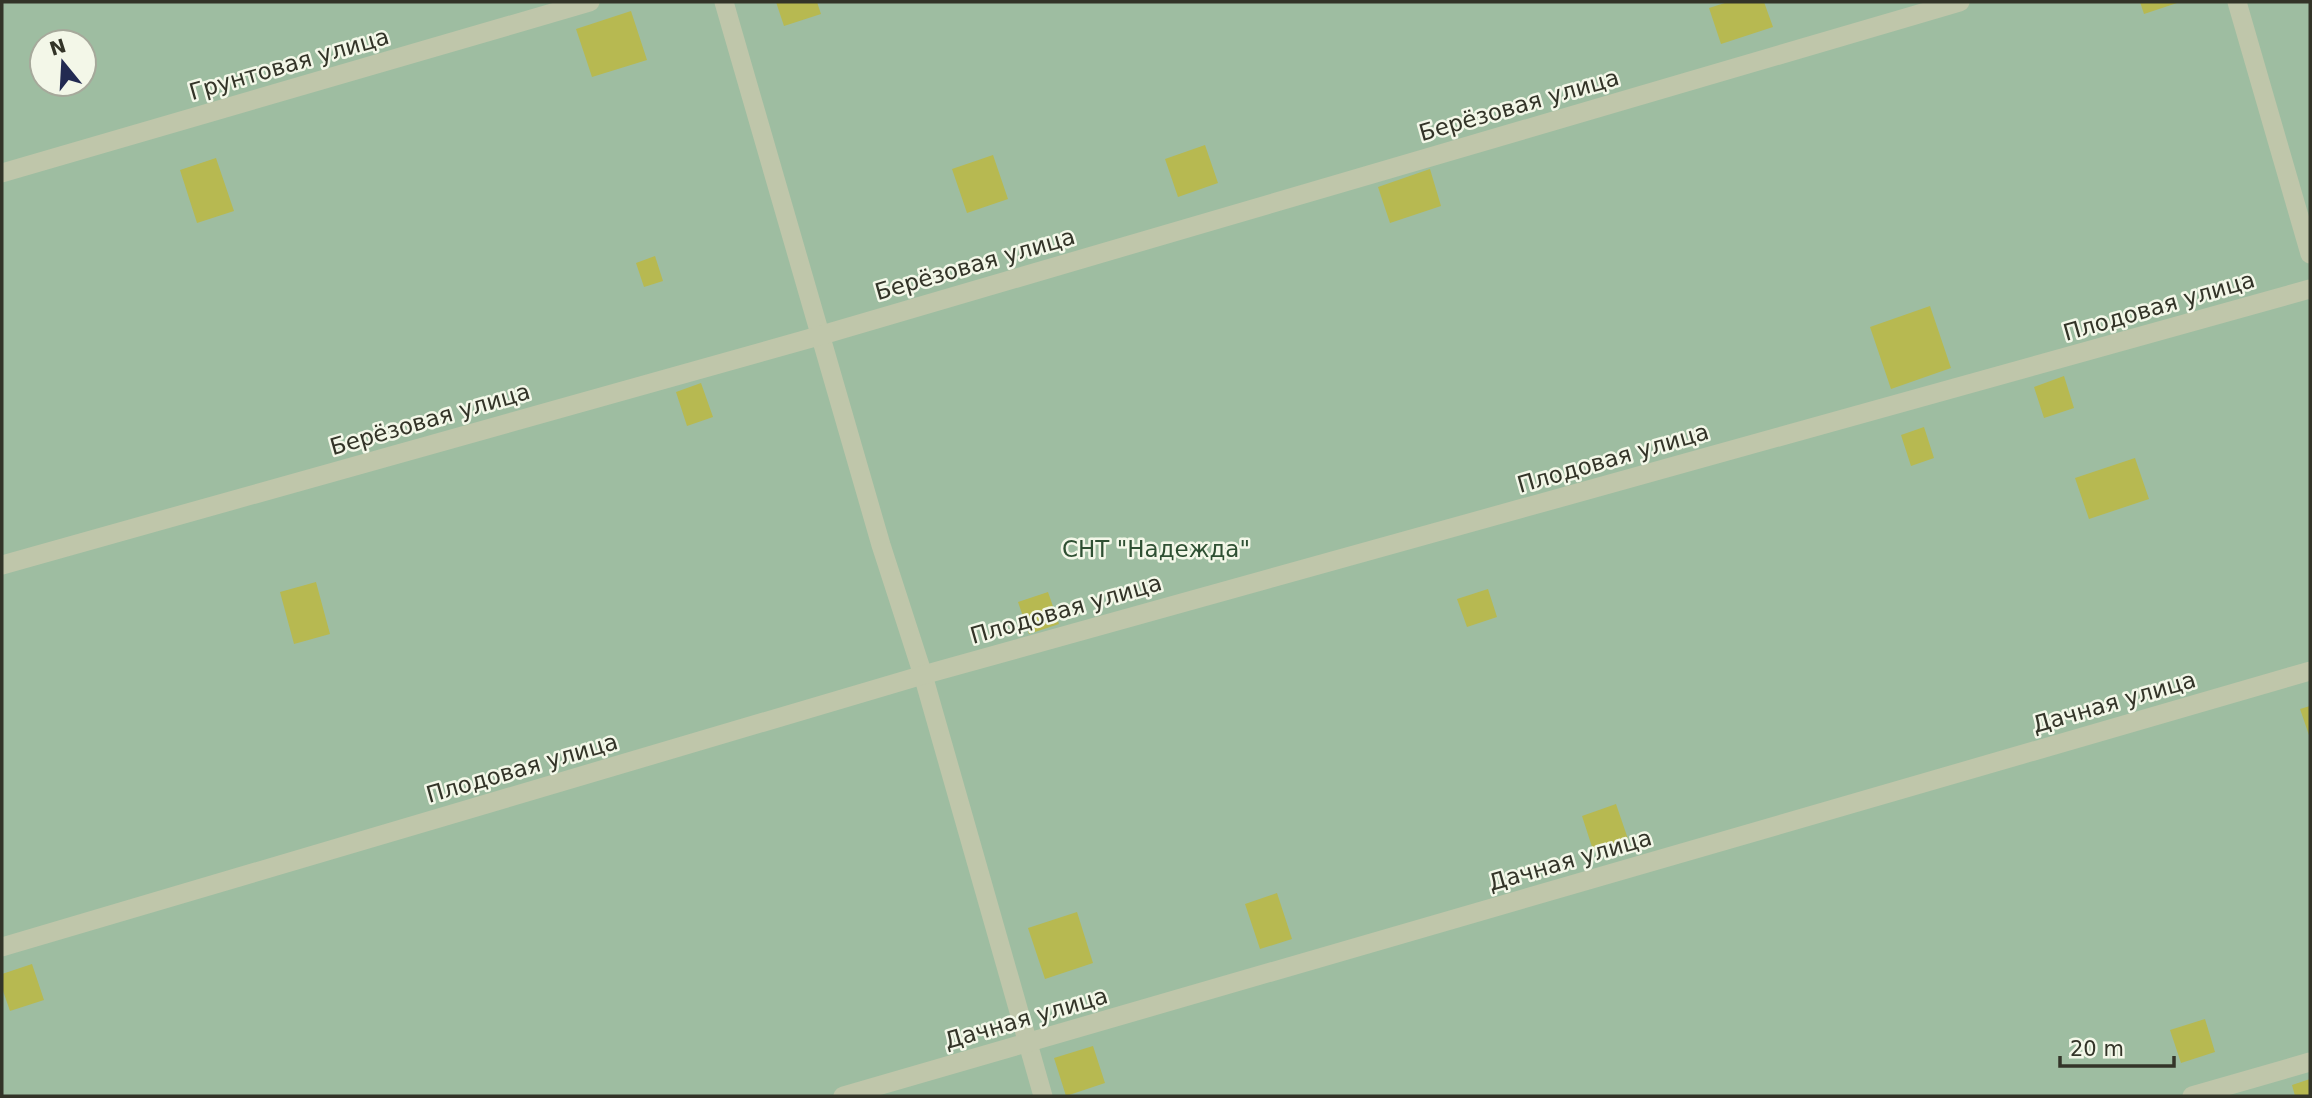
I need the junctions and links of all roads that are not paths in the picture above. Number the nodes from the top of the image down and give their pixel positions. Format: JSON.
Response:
{"nodes":[{"id":1,"x":590,"y":2,"type":"edge"},
{"id":2,"x":724,"y":2,"type":"edge"},
{"id":3,"x":1960,"y":2,"type":"edge"},
{"id":4,"x":2237,"y":2,"type":"edge"},
{"id":5,"x":2,"y":173,"type":"edge"},
{"id":6,"x":2310,"y":254,"type":"edge"},
{"id":7,"x":2310,"y":289,"type":"edge"},
{"id":8,"x":822,"y":335,"type":"junction"},
{"id":9,"x":2,"y":565,"type":"edge"},
{"id":10,"x":2310,"y":671,"type":"edge"},
{"id":11,"x":923,"y":675,"type":"junction"},
{"id":12,"x":2,"y":947,"type":"edge"},
{"id":13,"x":1027,"y":1044,"type":"junction"},
{"id":14,"x":2310,"y":1062,"type":"edge"},
{"id":15,"x":843,"y":1096,"type":"edge"},
{"id":16,"x":1043,"y":1096,"type":"edge"},
{"id":17,"x":2192,"y":1096,"type":"edge"}],
"edges":[{"from":1,"to":5,"type":"street","name":"Грунтовая улица"},
{"from":2,"to":8,"type":"street"},
{"from":3,"to":8,"type":"street","name":"Берёзовая улица"},
{"from":4,"to":6,"type":"street"},
{"from":7,"to":11,"type":"street","name":"Плодовая улица"},
{"from":8,"to":9,"type":"street","name":"Берёзовая улица"},
{"from":8,"to":11,"type":"street"},
{"from":10,"to":13,"type":"street","name":"Дачная улица"},
{"from":11,"to":12,"type":"street","name":"Плодовая улица"},
{"from":11,"to":13,"type":"street"},
{"from":13,"to":15,"type":"street","name":"Дачная улица"},
{"from":13,"to":16,"type":"street"},
{"from":14,"to":17,"type":"street"}]}
